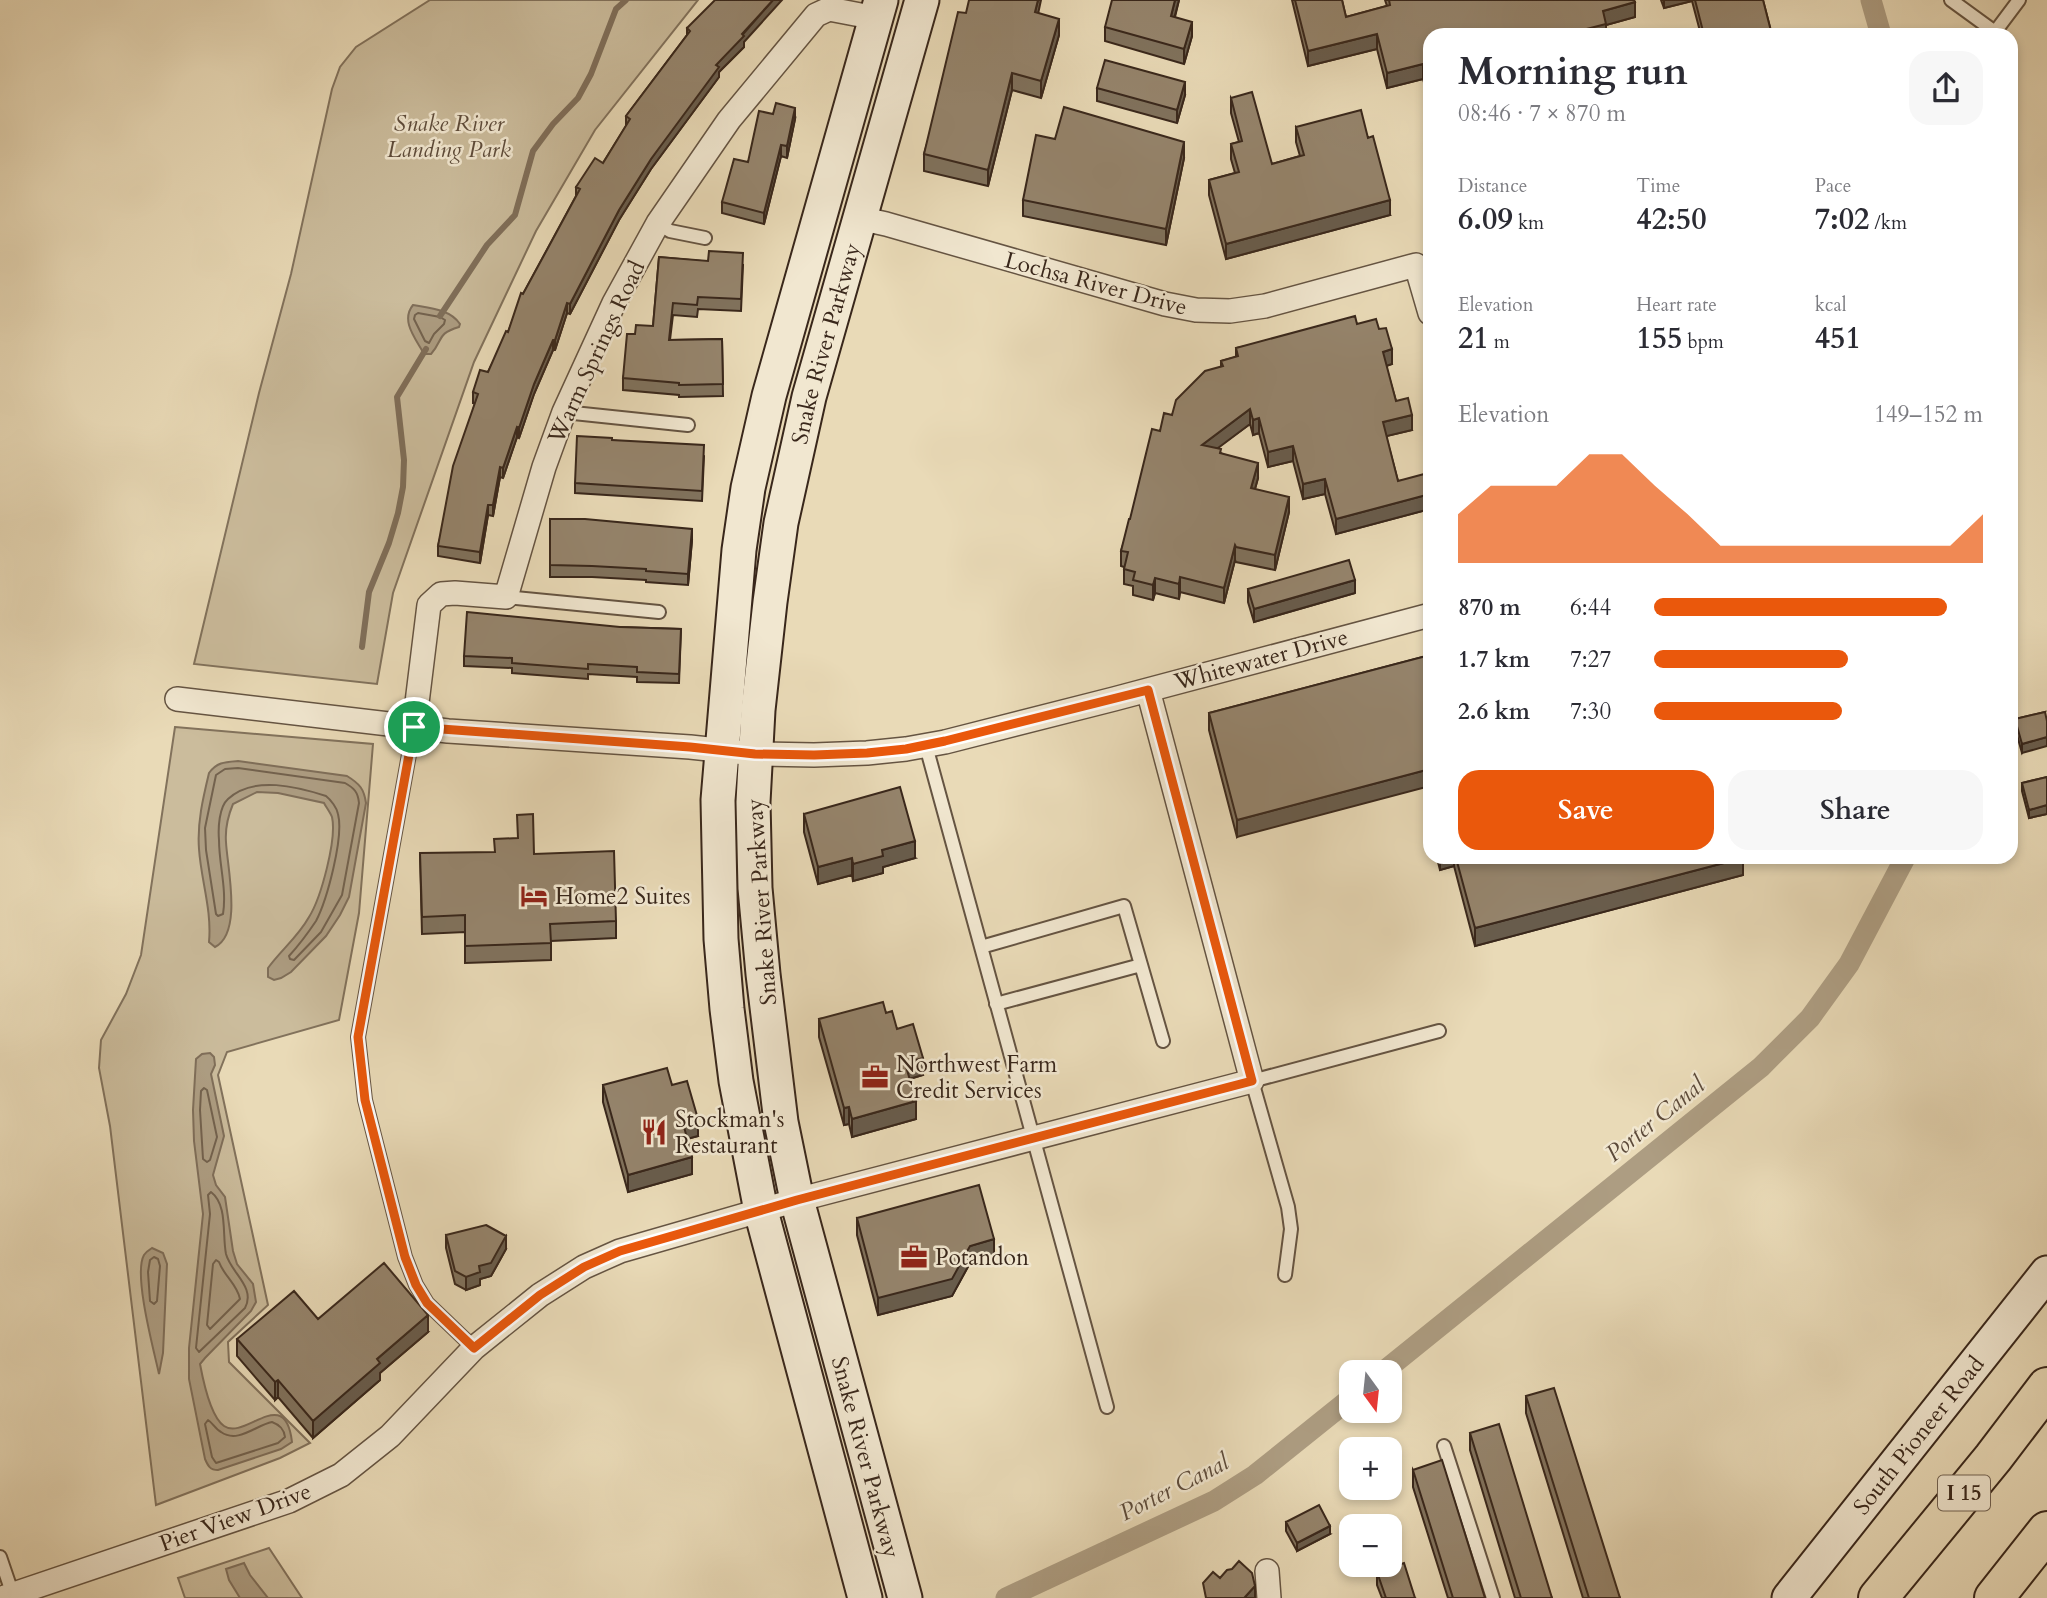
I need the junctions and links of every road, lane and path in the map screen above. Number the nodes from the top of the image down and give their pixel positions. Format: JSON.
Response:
{"nodes":[{"id":1,"x":922,"y":0,"type":"edge"},
{"id":2,"x":1951,"y":0,"type":"edge"},
{"id":3,"x":2019,"y":0,"type":"edge"},
{"id":4,"x":878,"y":9,"type":"edge"},
{"id":5,"x":1990,"y":28,"type":"edge"},
{"id":6,"x":1998,"y":28,"type":"edge"},
{"id":7,"x":859,"y":218,"type":"junction"},
{"id":8,"x":658,"y":223,"type":"junction"},
{"id":9,"x":705,"y":238,"type":"dead end"},
{"id":10,"x":1423,"y":289,"type":"edge"},
{"id":11,"x":564,"y":412,"type":"junction"},
{"id":12,"x":688,"y":425,"type":"dead end"},
{"id":13,"x":506,"y":597,"type":"junction"},
{"id":14,"x":659,"y":612,"type":"dead end"},
{"id":15,"x":1423,"y":617,"type":"edge"},
{"id":16,"x":1148,"y":690,"type":"junction"},
{"id":17,"x":177,"y":699,"type":"dead end"},
{"id":18,"x":414,"y":727,"type":"junction"},
{"id":19,"x":926,"y":746,"type":"junction"},
{"id":20,"x":722,"y":751,"type":"junction"},
{"id":21,"x":755,"y":754,"type":"junction"},
{"id":22,"x":981,"y":947,"type":"junction"},
{"id":23,"x":1141,"y":965,"type":"junction"},
{"id":24,"x":996,"y":1004,"type":"junction"},
{"id":25,"x":1439,"y":1031,"type":"dead end"},
{"id":26,"x":1163,"y":1041,"type":"dead end"},
{"id":27,"x":1252,"y":1081,"type":"junction"},
{"id":28,"x":1034,"y":1139,"type":"junction"},
{"id":29,"x":797,"y":1200,"type":"junction"},
{"id":30,"x":761,"y":1211,"type":"junction"},
{"id":31,"x":2047,"y":1273,"type":"edge"},
{"id":32,"x":1285,"y":1275,"type":"dead end"},
{"id":33,"x":474,"y":1348,"type":"junction"},
{"id":34,"x":2047,"y":1387,"type":"edge"},
{"id":35,"x":1107,"y":1407,"type":"dead end"},
{"id":36,"x":1444,"y":1446,"type":"dead end"},
{"id":37,"x":2047,"y":1531,"type":"edge"},
{"id":38,"x":0,"y":1557,"type":"edge"},
{"id":39,"x":1267,"y":1571,"type":"dead end"},
{"id":40,"x":10,"y":1597,"type":"edge"},
{"id":41,"x":865,"y":1598,"type":"edge"},
{"id":42,"x":905,"y":1598,"type":"edge"},
{"id":43,"x":1269,"y":1598,"type":"edge"},
{"id":44,"x":1493,"y":1598,"type":"edge"},
{"id":45,"x":1789,"y":1598,"type":"edge"},
{"id":46,"x":1878,"y":1598,"type":"edge"},
{"id":47,"x":1994,"y":1598,"type":"edge"}],
"edges":[{"from":1,"to":7,"type":"street","name":"Snake River Parkway"},
{"from":2,"to":5,"type":"lane"},
{"from":3,"to":6,"type":"lane"},
{"from":4,"to":8,"type":"street","name":"Warm Springs Road"},
{"from":4,"to":20,"type":"street","name":"Snake River Parkway"},
{"from":7,"to":10,"type":"street","name":"Lochsa River Drive"},
{"from":7,"to":21,"type":"street","name":"Snake River Parkway"},
{"from":8,"to":9,"type":"lane"},
{"from":8,"to":11,"type":"street","name":"Warm Springs Road"},
{"from":11,"to":12,"type":"lane"},
{"from":11,"to":13,"type":"street","name":"Warm Springs Road"},
{"from":13,"to":14,"type":"lane"},
{"from":13,"to":18,"type":"street"},
{"from":15,"to":16,"type":"street","name":"Whitewater Drive"},
{"from":16,"to":19,"type":"street","name":"Whitewater Drive"},
{"from":16,"to":27,"type":"street"},
{"from":17,"to":18,"type":"street","name":"Whitewater Drive"},
{"from":18,"to":20,"type":"street","name":"Whitewater Drive"},
{"from":18,"to":33,"type":"lane"},
{"from":19,"to":21,"type":"street","name":"Whitewater Drive"},
{"from":19,"to":22,"type":"lane"},
{"from":20,"to":21,"type":"street","name":"Whitewater Drive"},
{"from":20,"to":30,"type":"street","name":"Snake River Parkway"},
{"from":21,"to":29,"type":"street","name":"Snake River Parkway"},
{"from":22,"to":23,"type":"lane"},
{"from":22,"to":24,"type":"lane"},
{"from":23,"to":24,"type":"lane"},
{"from":23,"to":26,"type":"lane"},
{"from":24,"to":28,"type":"lane"},
{"from":25,"to":27,"type":"lane"},
{"from":27,"to":28,"type":"street","name":"Pier View Drive"},
{"from":27,"to":32,"type":"lane"},
{"from":28,"to":29,"type":"street","name":"Pier View Drive"},
{"from":28,"to":35,"type":"lane"},
{"from":29,"to":30,"type":"street","name":"Pier View Drive"},
{"from":29,"to":42,"type":"street","name":"Snake River Parkway"},
{"from":30,"to":33,"type":"street","name":"Pier View Drive"},
{"from":30,"to":41,"type":"street","name":"Snake River Parkway"},
{"from":31,"to":45,"type":"street","name":"South Pioneer Road"},
{"from":33,"to":40,"type":"street","name":"Pier View Drive"},
{"from":34,"to":46,"type":"highway","number":"I 15"},
{"from":36,"to":44,"type":"lane"},
{"from":37,"to":47,"type":"highway"},
{"from":38,"to":40,"type":"lane"},
{"from":39,"to":43,"type":"street"}]}
